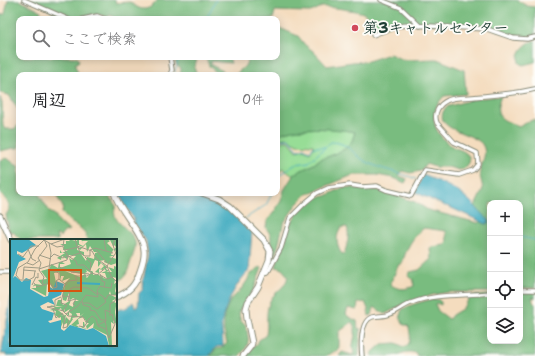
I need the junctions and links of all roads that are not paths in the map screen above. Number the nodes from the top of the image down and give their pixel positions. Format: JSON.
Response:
{"nodes":[{"id":1,"x":24,"y":0,"type":"edge"},
{"id":2,"x":381,"y":0,"type":"edge"},
{"id":3,"x":61,"y":16,"type":"edge"},
{"id":4,"x":420,"y":26,"type":"junction"},
{"id":5,"x":373,"y":34,"type":"dead end"},
{"id":6,"x":535,"y":37,"type":"edge"},
{"id":7,"x":170,"y":60,"type":"edge"},
{"id":8,"x":171,"y":72,"type":"edge"},
{"id":9,"x":535,"y":90,"type":"edge"},
{"id":10,"x":115,"y":196,"type":"edge"},
{"id":11,"x":209,"y":196,"type":"edge"},
{"id":12,"x":0,"y":216,"type":"edge"},
{"id":13,"x":11,"y":239,"type":"edge"},
{"id":14,"x":264,"y":273,"type":"junction"},
{"id":15,"x":523,"y":290,"type":"edge"},
{"id":16,"x":535,"y":290,"type":"edge"},
{"id":17,"x":487,"y":293,"type":"edge"},
{"id":18,"x":117,"y":296,"type":"edge"},
{"id":19,"x":244,"y":356,"type":"edge"},
{"id":20,"x":362,"y":356,"type":"edge"}],
"edges":[{"from":1,"to":3,"type":"street"},
{"from":2,"to":4,"type":"street"},
{"from":4,"to":5,"type":"street"},
{"from":4,"to":6,"type":"street"},
{"from":7,"to":8,"type":"street"},
{"from":9,"to":14,"type":"street"},
{"from":10,"to":18,"type":"main road"},
{"from":11,"to":14,"type":"main road"},
{"from":12,"to":13,"type":"main road"},
{"from":14,"to":19,"type":"main road"},
{"from":15,"to":16,"type":"street"},
{"from":17,"to":20,"type":"street"}]}
